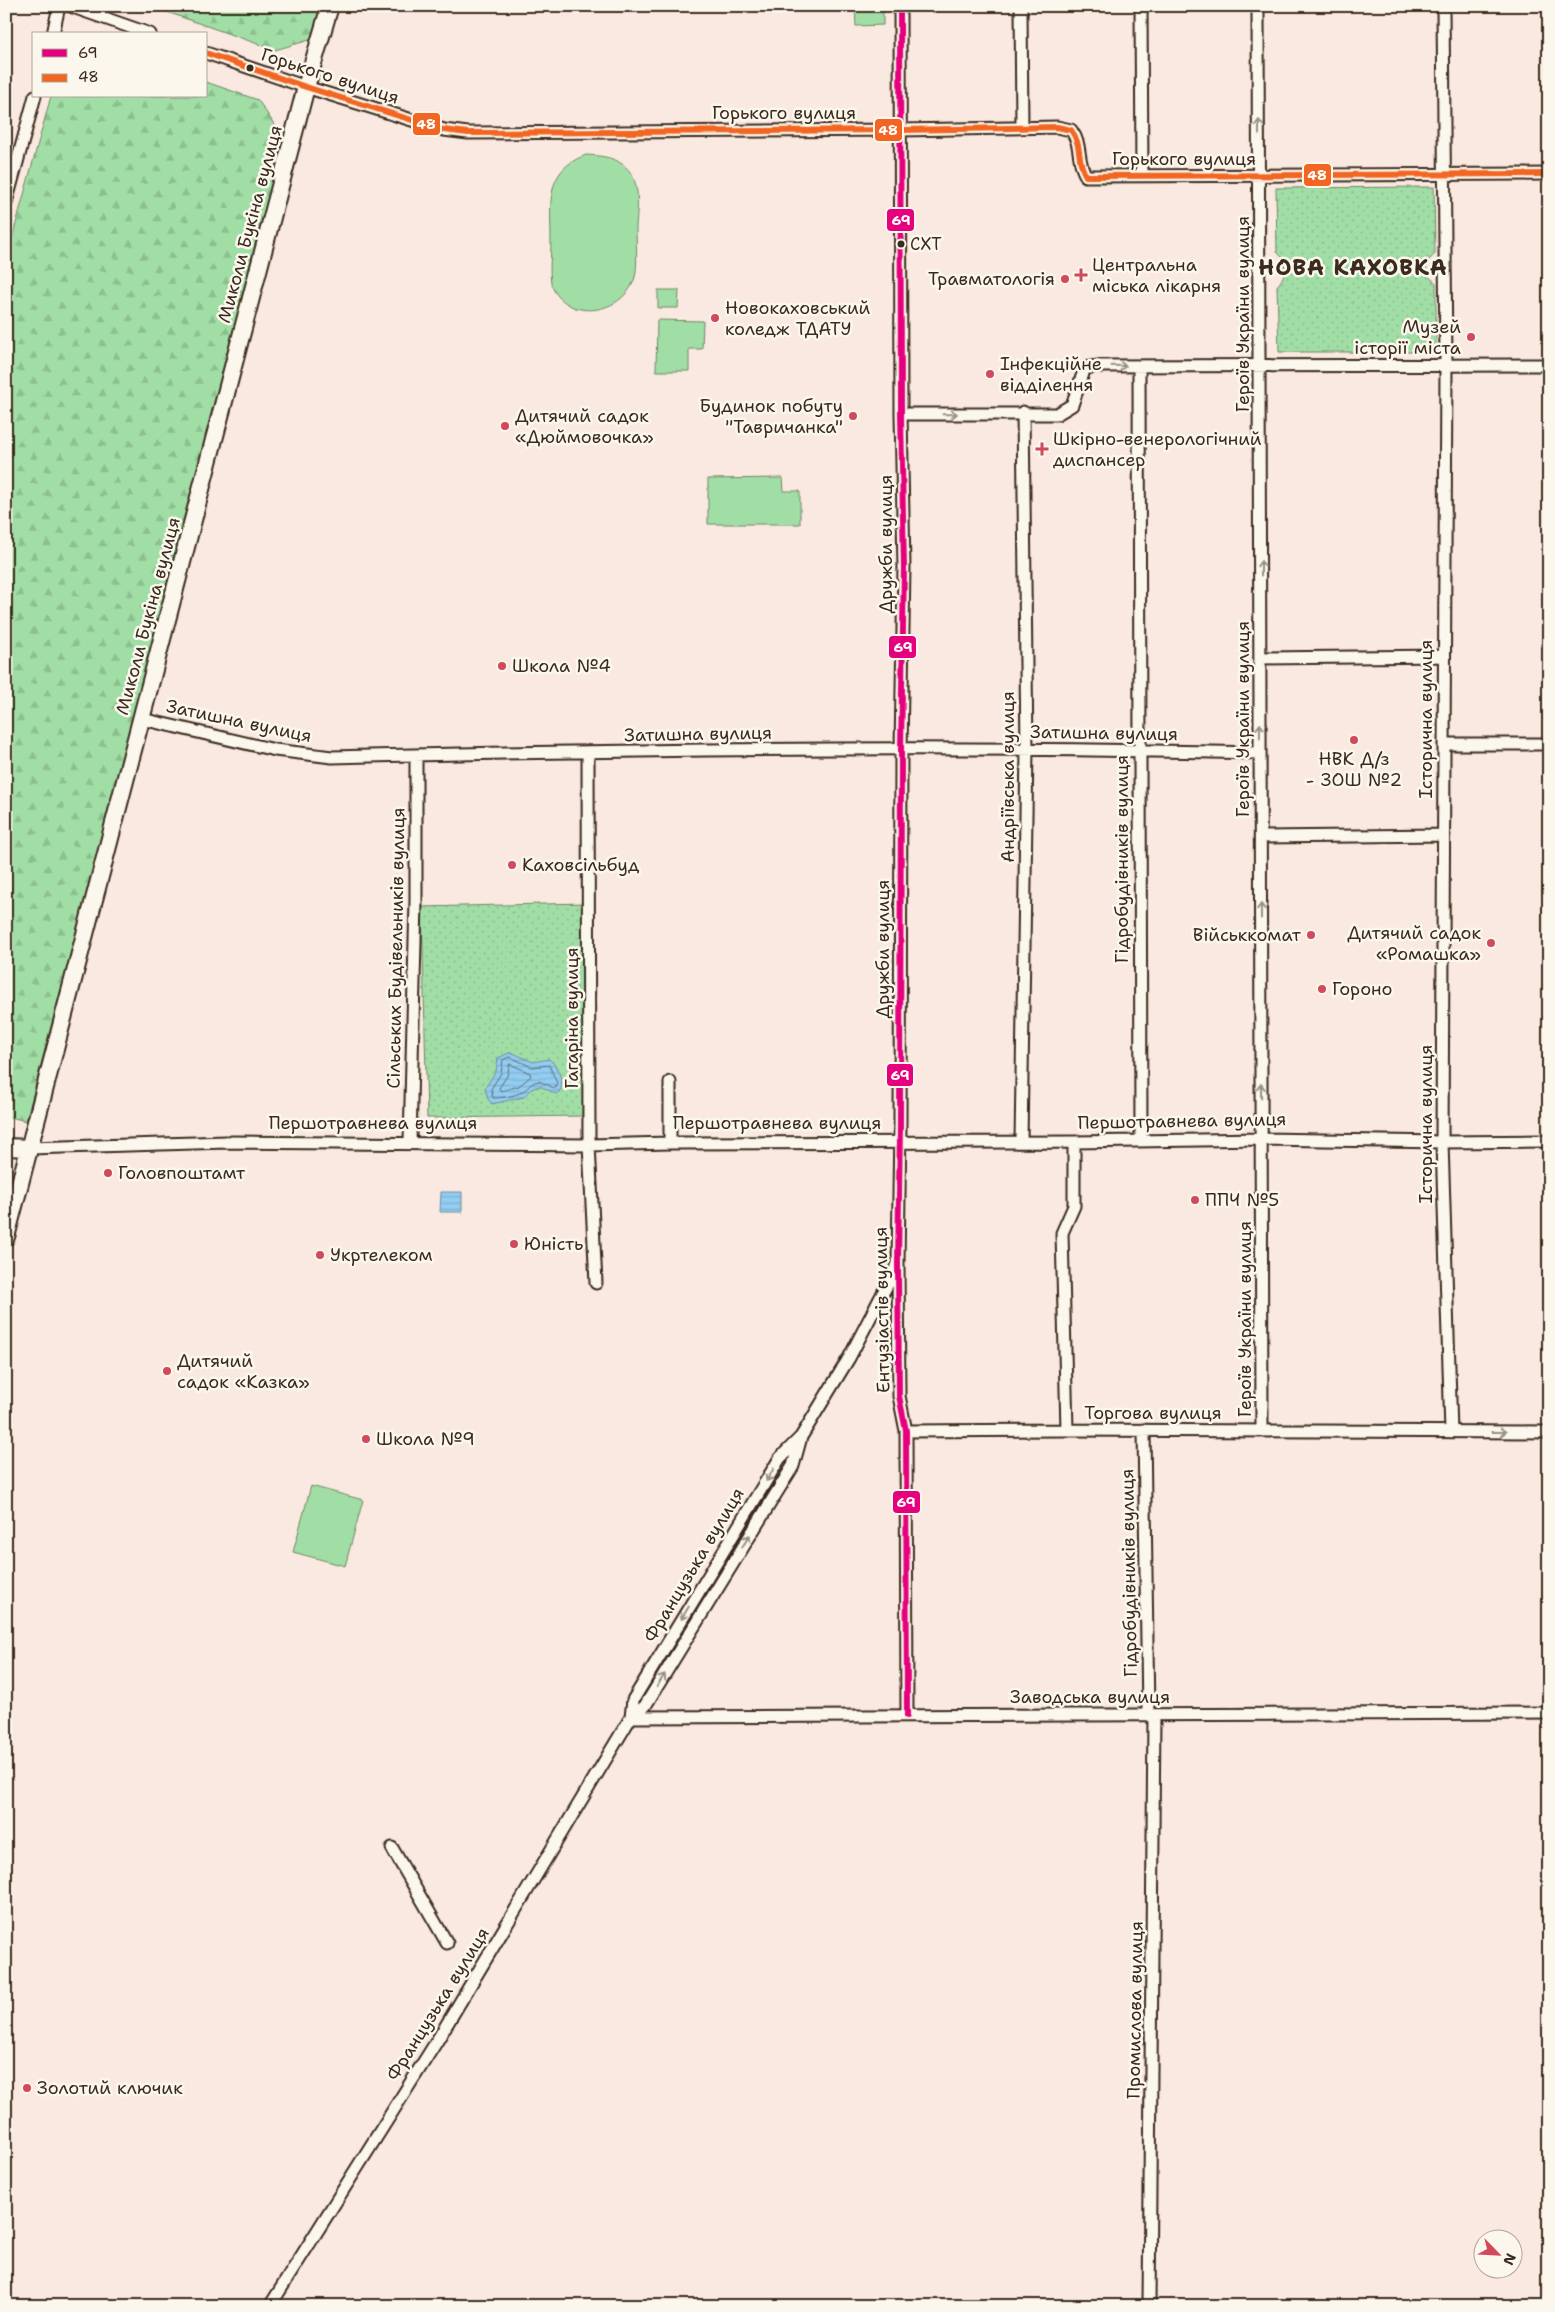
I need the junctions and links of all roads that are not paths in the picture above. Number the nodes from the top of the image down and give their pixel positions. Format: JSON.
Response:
{"nodes":[{"id":1,"x":59,"y":6,"type":"edge"},
{"id":2,"x":70,"y":6,"type":"edge"},
{"id":3,"x":330,"y":6,"type":"edge"},
{"id":4,"x":900,"y":6,"type":"edge"},
{"id":5,"x":1021,"y":6,"type":"edge"},
{"id":6,"x":1141,"y":6,"type":"edge"},
{"id":7,"x":1258,"y":6,"type":"edge"},
{"id":8,"x":1443,"y":6,"type":"edge"},
{"id":9,"x":53,"y":32,"type":"edge"},
{"id":10,"x":144,"y":32,"type":"edge"},
{"id":11,"x":208,"y":54,"type":"edge"},
{"id":12,"x":306,"y":88,"type":"junction"},
{"id":13,"x":35,"y":98,"type":"edge"},
{"id":14,"x":1022,"y":127,"type":"junction"},
{"id":15,"x":901,"y":130,"type":"junction"},
{"id":16,"x":1549,"y":174,"type":"edge"},
{"id":17,"x":1445,"y":175,"type":"junction"},
{"id":18,"x":1142,"y":176,"type":"junction"},
{"id":19,"x":1259,"y":176,"type":"junction"},
{"id":20,"x":6,"y":202,"type":"edge"},
{"id":21,"x":1261,"y":365,"type":"junction"},
{"id":22,"x":1549,"y":365,"type":"edge"},
{"id":23,"x":1139,"y":366,"type":"junction"},
{"id":24,"x":1446,"y":366,"type":"junction"},
{"id":25,"x":1023,"y":412,"type":"junction"},
{"id":26,"x":901,"y":414,"type":"junction"},
{"id":27,"x":1444,"y":656,"type":"junction"},
{"id":28,"x":1261,"y":658,"type":"junction"},
{"id":29,"x":142,"y":719,"type":"junction"},
{"id":30,"x":1444,"y":744,"type":"junction"},
{"id":31,"x":1549,"y":744,"type":"edge"},
{"id":32,"x":901,"y":750,"type":"junction"},
{"id":33,"x":1027,"y":750,"type":"junction"},
{"id":34,"x":1140,"y":750,"type":"junction"},
{"id":35,"x":588,"y":753,"type":"junction"},
{"id":36,"x":1259,"y":753,"type":"junction"},
{"id":37,"x":416,"y":755,"type":"junction"},
{"id":38,"x":1444,"y":835,"type":"junction"},
{"id":39,"x":1261,"y":837,"type":"junction"},
{"id":40,"x":670,"y":1082,"type":"dead end"},
{"id":41,"x":1262,"y":1139,"type":"junction"},
{"id":42,"x":1141,"y":1141,"type":"junction"},
{"id":43,"x":1549,"y":1141,"type":"edge"},
{"id":44,"x":410,"y":1142,"type":"junction"},
{"id":45,"x":900,"y":1142,"type":"junction"},
{"id":46,"x":1022,"y":1142,"type":"junction"},
{"id":47,"x":1074,"y":1142,"type":"junction"},
{"id":48,"x":1442,"y":1142,"type":"junction"},
{"id":49,"x":670,"y":1143,"type":"junction"},
{"id":50,"x":589,"y":1145,"type":"junction"},
{"id":51,"x":6,"y":1147,"type":"edge"},
{"id":52,"x":30,"y":1148,"type":"junction"},
{"id":53,"x":6,"y":1237,"type":"edge"},
{"id":54,"x":898,"y":1264,"type":"junction"},
{"id":55,"x":596,"y":1283,"type":"dead end"},
{"id":56,"x":1067,"y":1430,"type":"junction"},
{"id":57,"x":1144,"y":1430,"type":"junction"},
{"id":58,"x":906,"y":1431,"type":"junction"},
{"id":59,"x":1262,"y":1431,"type":"junction"},
{"id":60,"x":1451,"y":1432,"type":"junction"},
{"id":61,"x":1549,"y":1432,"type":"edge"},
{"id":62,"x":1549,"y":1712,"type":"edge"},
{"id":63,"x":1151,"y":1714,"type":"junction"},
{"id":64,"x":907,"y":1716,"type":"junction"},
{"id":65,"x":631,"y":1717,"type":"junction"},
{"id":66,"x":392,"y":1848,"type":"dead end"},
{"id":67,"x":447,"y":1943,"type":"dead end"},
{"id":68,"x":270,"y":2306,"type":"edge"},
{"id":69,"x":1149,"y":2306,"type":"edge"}],
"edges":[{"from":1,"to":9,"type":"street"},
{"from":2,"to":10,"type":"street"},
{"from":3,"to":12,"type":"street","name":"Миколи Букіна вулиця"},
{"from":4,"to":15,"type":"street","name":"Дружби вулиця"},
{"from":5,"to":14,"type":"street"},
{"from":6,"to":18,"type":"street"},
{"from":19,"to":7,"type":"street","name":"Героїв України вулиця","one_way":true},
{"from":8,"to":17,"type":"street","name":"Історична вулиця"},
{"from":11,"to":12,"type":"street","name":"Горького вулиця"},
{"from":12,"to":15,"type":"street","name":"Горького вулиця"},
{"from":12,"to":29,"type":"street","name":"Миколи Букіна вулиця"},
{"from":13,"to":20,"type":"street"},
{"from":14,"to":15,"type":"street","name":"Горького вулиця"},
{"from":14,"to":18,"type":"street","name":"Горького вулиця"},
{"from":15,"to":26,"type":"street","name":"Дружби вулиця"},
{"from":16,"to":17,"type":"street","name":"Горького вулиця"},
{"from":17,"to":19,"type":"street","name":"Горького вулиця"},
{"from":17,"to":24,"type":"street","name":"Історична вулиця"},
{"from":18,"to":19,"type":"street","name":"Горького вулиця"},
{"from":19,"to":21,"type":"street","name":"Героїв України вулиця"},
{"from":21,"to":23,"type":"street"},
{"from":21,"to":24,"type":"street"},
{"from":28,"to":21,"type":"street","name":"Героїв України вулиця","one_way":true},
{"from":22,"to":24,"type":"street"},
{"from":25,"to":23,"type":"street","one_way":true},
{"from":23,"to":34,"type":"street","name":"Гідробудівників вулиця"},
{"from":24,"to":27,"type":"street","name":"Історична вулиця"},
{"from":26,"to":25,"type":"street","one_way":true},
{"from":25,"to":33,"type":"street","name":"Андріївська вулиця"},
{"from":26,"to":32,"type":"street","name":"Дружби вулиця"},
{"from":27,"to":28,"type":"street"},
{"from":27,"to":30,"type":"street","name":"Історична вулиця"},
{"from":36,"to":28,"type":"street","name":"Героїв України вулиця","one_way":true},
{"from":29,"to":37,"type":"street","name":"Затишна вулиця"},
{"from":29,"to":52,"type":"street","name":"Миколи Букіна вулиця"},
{"from":30,"to":31,"type":"street"},
{"from":30,"to":38,"type":"street","name":"Історична вулиця"},
{"from":32,"to":33,"type":"street","name":"Затишна вулиця"},
{"from":32,"to":35,"type":"street","name":"Затишна вулиця"},
{"from":32,"to":45,"type":"street","name":"Дружби вулиця"},
{"from":33,"to":34,"type":"street","name":"Затишна вулиця"},
{"from":33,"to":46,"type":"street","name":"Андріївська вулиця"},
{"from":34,"to":36,"type":"street","name":"Затишна вулиця"},
{"from":34,"to":42,"type":"street","name":"Гідробудівників вулиця"},
{"from":35,"to":37,"type":"street","name":"Затишна вулиця"},
{"from":35,"to":50,"type":"street","name":"Гагаріна вулиця"},
{"from":36,"to":39,"type":"street","name":"Героїв України вулиця"},
{"from":37,"to":44,"type":"street","name":"Сільських Будівельників вулиця"},
{"from":38,"to":39,"type":"street"},
{"from":38,"to":48,"type":"street","name":"Історична вулиця"},
{"from":41,"to":39,"type":"street","name":"Героїв України вулиця","one_way":true},
{"from":40,"to":49,"type":"street"},
{"from":41,"to":42,"type":"street","name":"Першотравнева вулиця"},
{"from":41,"to":48,"type":"street","name":"Першотравнева вулиця"},
{"from":41,"to":59,"type":"street","name":"Героїв України вулиця"},
{"from":42,"to":47,"type":"street","name":"Першотравнева вулиця"},
{"from":43,"to":48,"type":"street","name":"Першотравнева вулиця"},
{"from":44,"to":50,"type":"street","name":"Першотравнева вулиця"},
{"from":44,"to":52,"type":"street","name":"Першотравнева вулиця"},
{"from":45,"to":46,"type":"street","name":"Першотравнева вулиця"},
{"from":45,"to":49,"type":"street","name":"Першотравнева вулиця"},
{"from":45,"to":54,"type":"street","name":"Ентузіастів вулиця"},
{"from":46,"to":47,"type":"street","name":"Першотравнева вулиця"},
{"from":47,"to":56,"type":"street"},
{"from":48,"to":60,"type":"street","name":"Історична вулиця"},
{"from":49,"to":50,"type":"street","name":"Першотравнева вулиця"},
{"from":50,"to":55,"type":"street","name":"Гагаріна вулиця"},
{"from":51,"to":52,"type":"street","name":"Першотравнева вулиця"},
{"from":52,"to":53,"type":"street","name":"Миколи Букіна вулиця"},
{"from":54,"to":58,"type":"street","name":"Ентузіастів вулиця"},
{"from":54,"to":65,"type":"street","name":"Французька вулиця"},
{"from":56,"to":57,"type":"street","name":"Торгова вулиця"},
{"from":56,"to":58,"type":"street","name":"Торгова вулиця"},
{"from":57,"to":59,"type":"street","name":"Торгова вулиця"},
{"from":57,"to":63,"type":"street","name":"Гідробудівників вулиця"},
{"from":58,"to":64,"type":"street","name":"Ентузіастів вулиця"},
{"from":59,"to":60,"type":"street","name":"Торгова вулиця"},
{"from":60,"to":61,"type":"street","name":"Торгова вулиця","one_way":true},
{"from":62,"to":63,"type":"street","name":"Заводська вулиця"},
{"from":63,"to":64,"type":"street","name":"Заводська вулиця"},
{"from":63,"to":69,"type":"street","name":"Промислова вулиця"},
{"from":64,"to":65,"type":"street","name":"Заводська вулиця"},
{"from":65,"to":68,"type":"street","name":"Французька вулиця"},
{"from":66,"to":67,"type":"street"}]}
